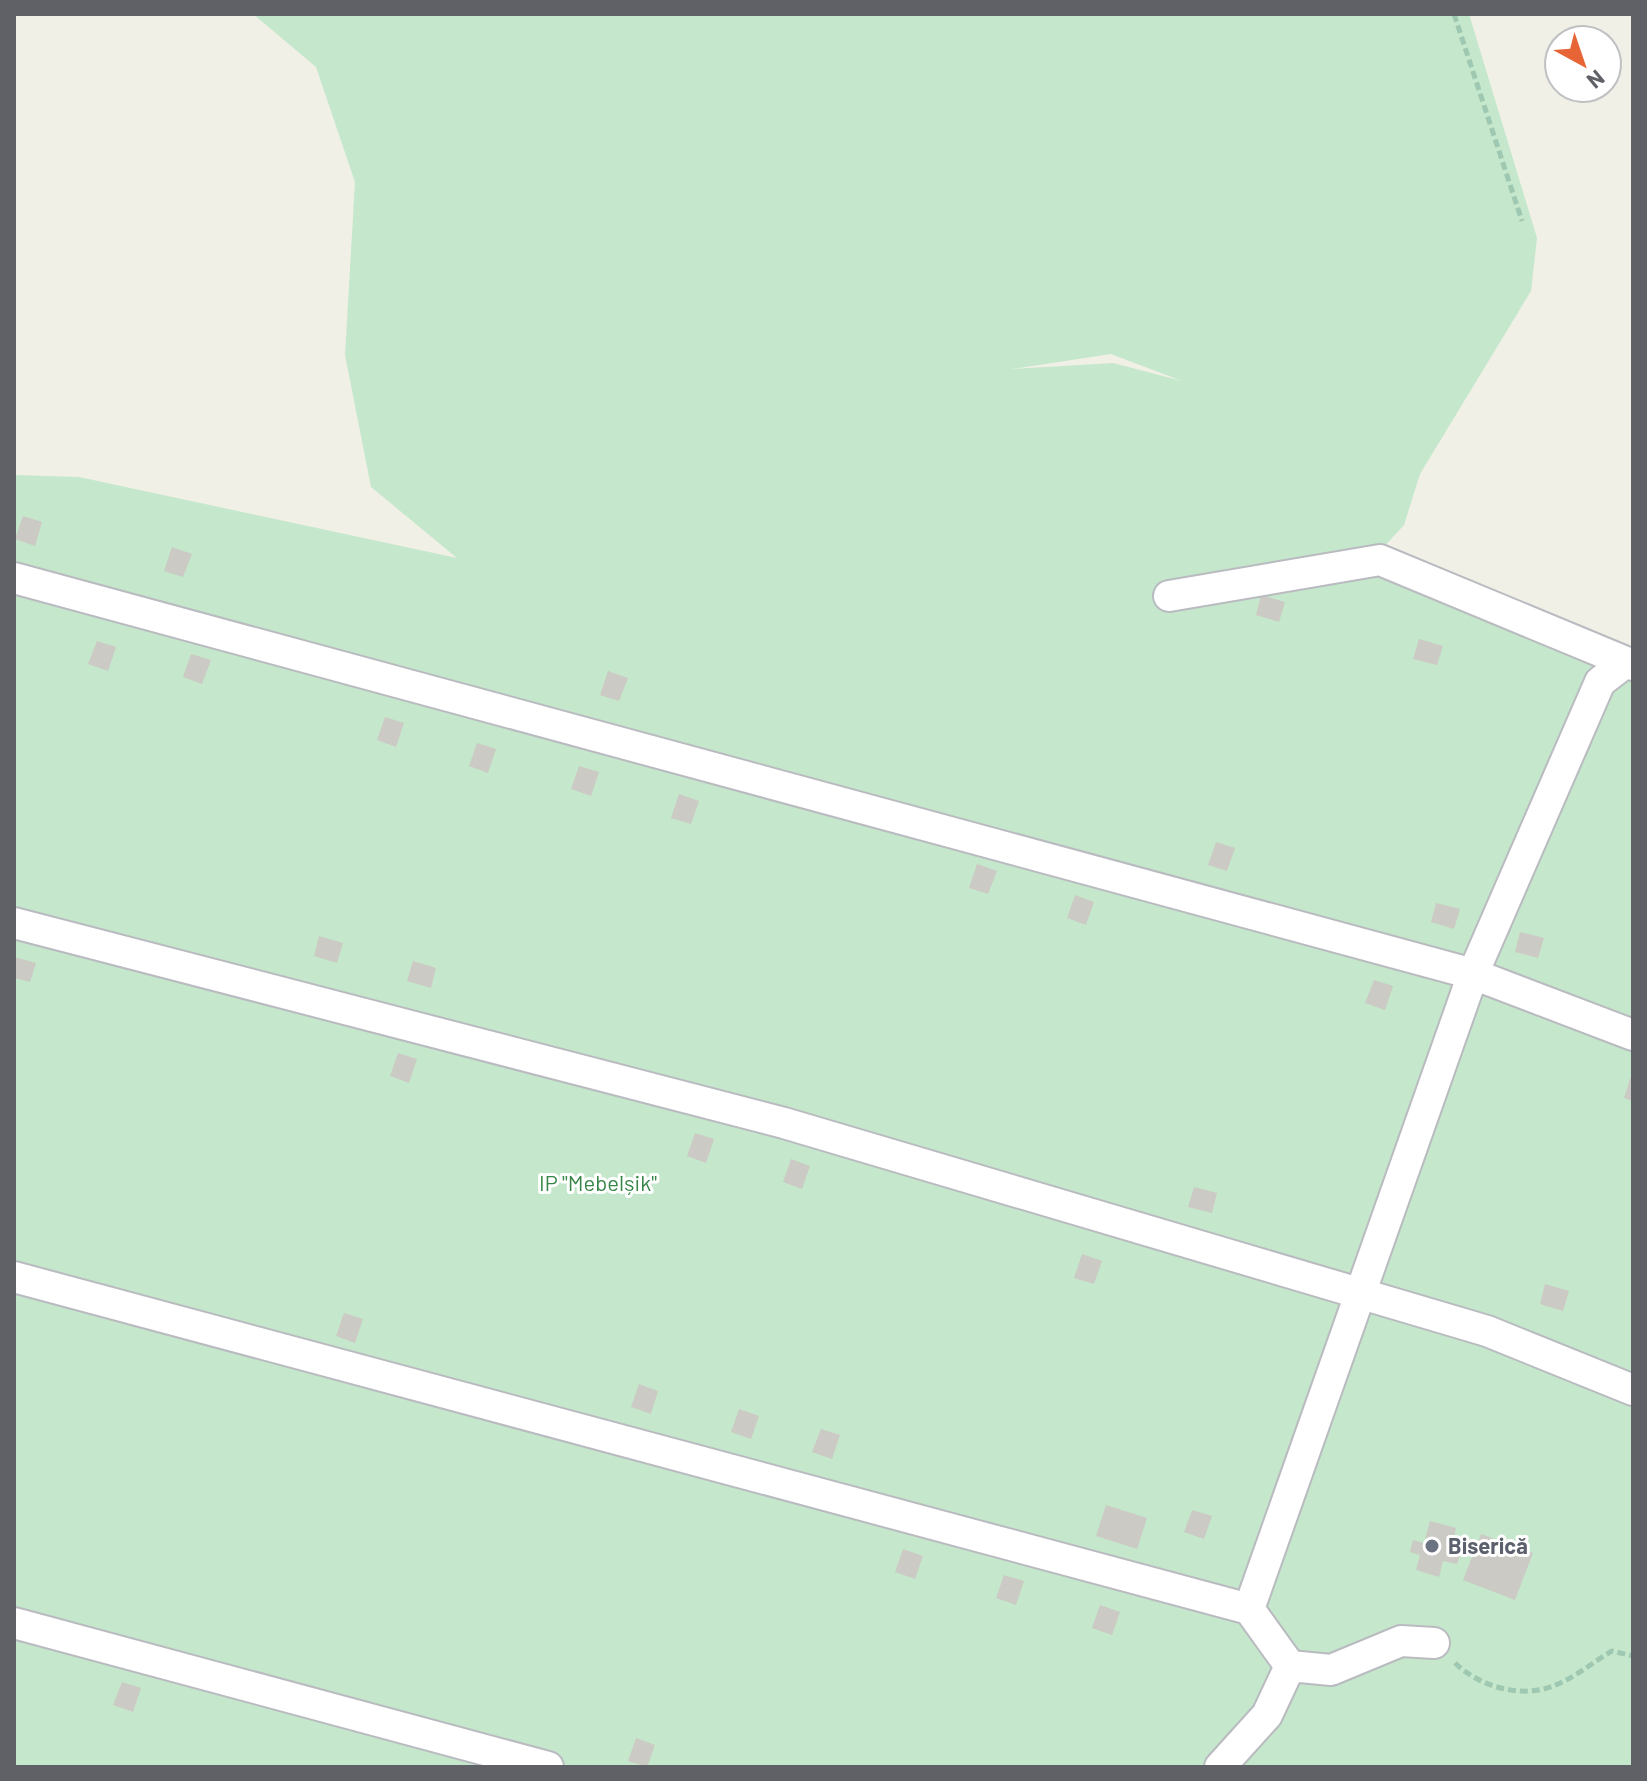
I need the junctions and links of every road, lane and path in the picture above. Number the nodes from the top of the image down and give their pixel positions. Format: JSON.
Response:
{"nodes":[{"id":1,"x":1454,"y":14,"type":"edge"},
{"id":2,"x":1522,"y":221,"type":"dead end"},
{"id":3,"x":14,"y":578,"type":"edge"},
{"id":4,"x":1169,"y":596,"type":"dead end"},
{"id":5,"x":1630,"y":664,"type":"edge"},
{"id":6,"x":14,"y":923,"type":"edge"},
{"id":7,"x":1473,"y":974,"type":"junction"},
{"id":8,"x":1633,"y":1035,"type":"edge"},
{"id":9,"x":14,"y":1277,"type":"edge"},
{"id":10,"x":1361,"y":1293,"type":"junction"},
{"id":11,"x":1633,"y":1390,"type":"edge"},
{"id":12,"x":1249,"y":1609,"type":"junction"},
{"id":13,"x":14,"y":1623,"type":"edge"},
{"id":14,"x":1434,"y":1643,"type":"joint"},
{"id":15,"x":1633,"y":1656,"type":"edge"},
{"id":16,"x":1290,"y":1666,"type":"junction"},
{"id":17,"x":548,"y":1767,"type":"edge"},
{"id":18,"x":1220,"y":1767,"type":"edge"}],
"edges":[{"from":1,"to":2,"type":"path"},
{"from":3,"to":7,"type":"street"},
{"from":4,"to":5,"type":"street"},
{"from":5,"to":7,"type":"street"},
{"from":6,"to":10,"type":"street"},
{"from":7,"to":8,"type":"street"},
{"from":7,"to":10,"type":"street"},
{"from":9,"to":12,"type":"street"},
{"from":10,"to":11,"type":"street"},
{"from":10,"to":12,"type":"street"},
{"from":12,"to":16,"type":"street"},
{"from":13,"to":17,"type":"street"},
{"from":14,"to":15,"type":"path"},
{"from":14,"to":16,"type":"street"},
{"from":16,"to":18,"type":"street"}]}
